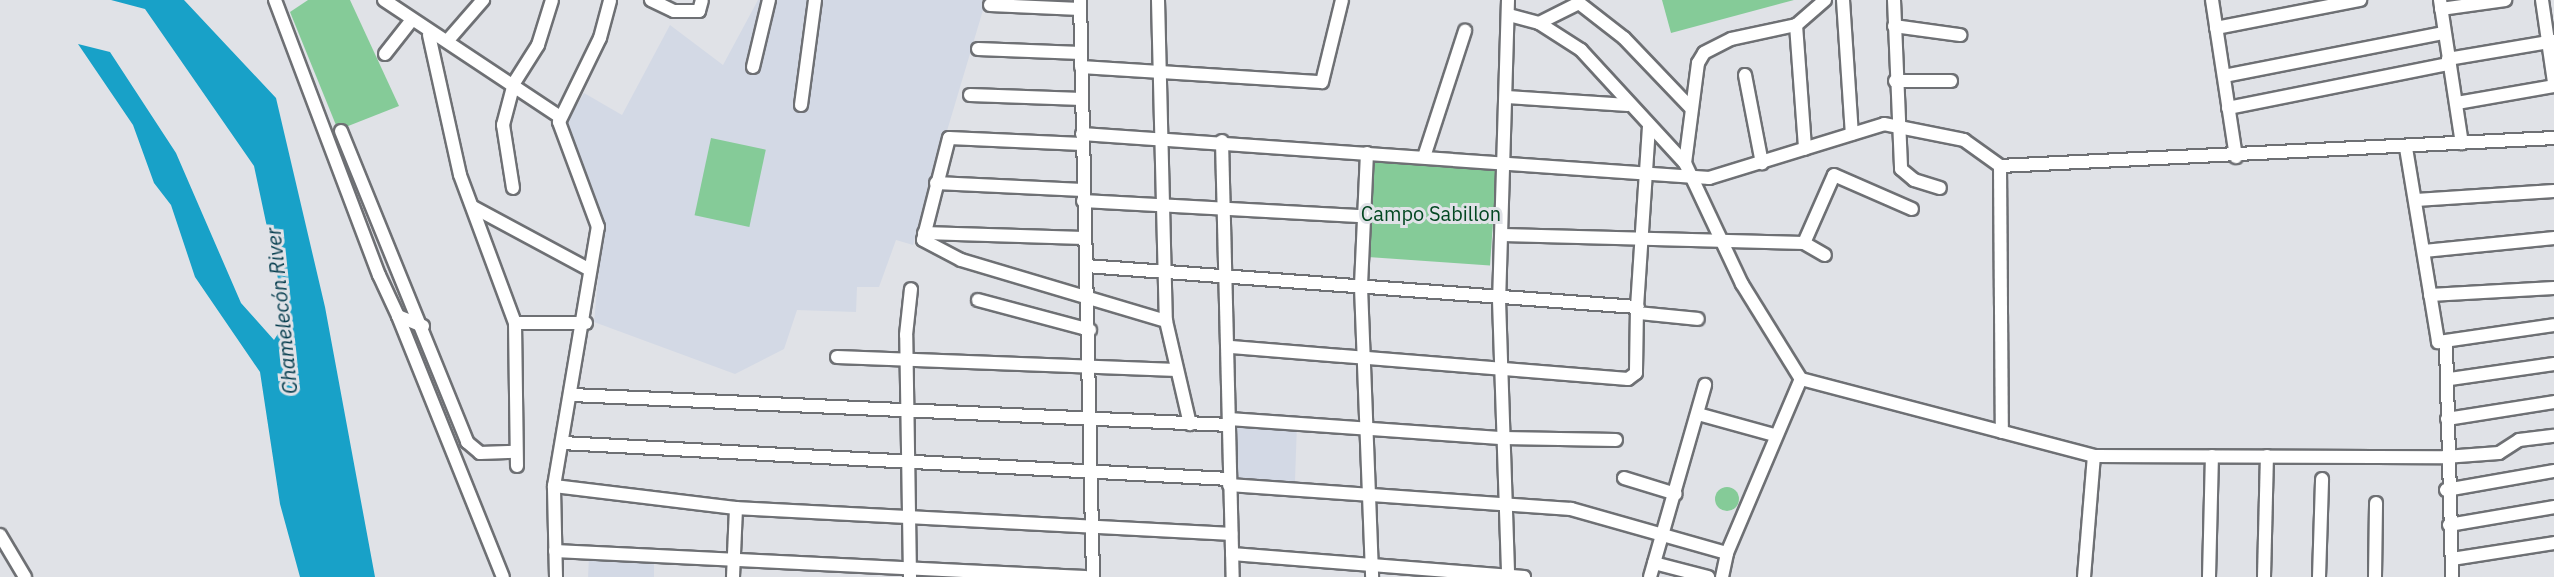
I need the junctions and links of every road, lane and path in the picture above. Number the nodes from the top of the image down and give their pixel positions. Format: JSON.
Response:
{"nodes":[{"id":1,"x":275,"y":0,"type":"edge"},
{"id":2,"x":483,"y":0,"type":"edge"},
{"id":3,"x":552,"y":0,"type":"edge"},
{"id":4,"x":610,"y":0,"type":"edge"},
{"id":5,"x":702,"y":0,"type":"edge"},
{"id":6,"x":769,"y":0,"type":"edge"},
{"id":7,"x":815,"y":0,"type":"edge"},
{"id":8,"x":1158,"y":0,"type":"edge"},
{"id":9,"x":1342,"y":0,"type":"edge"},
{"id":10,"x":1508,"y":0,"type":"edge"},
{"id":11,"x":1825,"y":0,"type":"edge"},
{"id":12,"x":1843,"y":0,"type":"edge"},
{"id":13,"x":1894,"y":0,"type":"edge"},
{"id":14,"x":2212,"y":0,"type":"edge"},
{"id":15,"x":2360,"y":0,"type":"edge"},
{"id":16,"x":2505,"y":0,"type":"edge"},
{"id":17,"x":2542,"y":0,"type":"edge"},
{"id":18,"x":389,"y":1,"type":"edge"},
{"id":19,"x":655,"y":1,"type":"edge"},
{"id":20,"x":990,"y":5,"type":"dead end"},
{"id":21,"x":1080,"y":5,"type":"edge"},
{"id":22,"x":2440,"y":5,"type":"edge"},
{"id":23,"x":1509,"y":15,"type":"junction"},
{"id":24,"x":411,"y":21,"type":"junction"},
{"id":25,"x":1539,"y":22,"type":"junction"},
{"id":26,"x":1796,"y":25,"type":"junction"},
{"id":27,"x":1894,"y":26,"type":"junction"},
{"id":28,"x":2216,"y":28,"type":"junction"},
{"id":29,"x":1465,"y":31,"type":"dead end"},
{"id":30,"x":2444,"y":33,"type":"junction"},
{"id":31,"x":429,"y":35,"type":"junction"},
{"id":32,"x":1960,"y":35,"type":"dead end"},
{"id":33,"x":449,"y":39,"type":"junction"},
{"id":34,"x":2551,"y":42,"type":"edge"},
{"id":35,"x":978,"y":49,"type":"dead end"},
{"id":36,"x":1081,"y":53,"type":"junction"},
{"id":37,"x":385,"y":54,"type":"dead end"},
{"id":38,"x":2448,"y":61,"type":"junction"},
{"id":39,"x":753,"y":67,"type":"dead end"},
{"id":40,"x":1082,"y":67,"type":"junction"},
{"id":41,"x":1157,"y":70,"type":"junction"},
{"id":42,"x":1745,"y":75,"type":"dead end"},
{"id":43,"x":2224,"y":76,"type":"junction"},
{"id":44,"x":1895,"y":81,"type":"junction"},
{"id":45,"x":1951,"y":81,"type":"dead end"},
{"id":46,"x":2554,"y":82,"type":"edge"},
{"id":47,"x":514,"y":83,"type":"junction"},
{"id":48,"x":2554,"y":87,"type":"edge"},
{"id":49,"x":970,"y":95,"type":"dead end"},
{"id":50,"x":1507,"y":97,"type":"junction"},
{"id":51,"x":1082,"y":99,"type":"junction"},
{"id":52,"x":2457,"y":103,"type":"junction"},
{"id":53,"x":801,"y":105,"type":"dead end"},
{"id":54,"x":1628,"y":105,"type":"junction"},
{"id":55,"x":1692,"y":108,"type":"junction"},
{"id":56,"x":2228,"y":108,"type":"junction"},
{"id":57,"x":560,"y":117,"type":"junction"},
{"id":58,"x":1898,"y":124,"type":"junction"},
{"id":59,"x":1649,"y":125,"type":"junction"},
{"id":60,"x":341,"y":131,"type":"dead end"},
{"id":61,"x":1852,"y":134,"type":"junction"},
{"id":62,"x":1159,"y":136,"type":"junction"},
{"id":63,"x":2554,"y":138,"type":"edge"},
{"id":64,"x":1082,"y":139,"type":"junction"},
{"id":65,"x":1222,"y":141,"type":"junction"},
{"id":66,"x":2462,"y":143,"type":"junction"},
{"id":67,"x":2406,"y":148,"type":"junction"},
{"id":68,"x":1805,"y":149,"type":"junction"},
{"id":69,"x":1367,"y":153,"type":"junction"},
{"id":70,"x":1424,"y":157,"type":"junction"},
{"id":71,"x":2236,"y":157,"type":"junction"},
{"id":72,"x":1505,"y":163,"type":"junction"},
{"id":73,"x":1685,"y":163,"type":"junction"},
{"id":74,"x":1762,"y":163,"type":"junction"},
{"id":75,"x":2000,"y":166,"type":"junction"},
{"id":76,"x":1645,"y":173,"type":"junction"},
{"id":77,"x":1693,"y":177,"type":"junction"},
{"id":78,"x":936,"y":183,"type":"junction"},
{"id":79,"x":513,"y":188,"type":"dead end"},
{"id":80,"x":1940,"y":188,"type":"dead end"},
{"id":81,"x":2554,"y":191,"type":"edge"},
{"id":82,"x":1083,"y":196,"type":"junction"},
{"id":83,"x":2416,"y":200,"type":"junction"},
{"id":84,"x":1159,"y":205,"type":"junction"},
{"id":85,"x":473,"y":207,"type":"junction"},
{"id":86,"x":1223,"y":207,"type":"junction"},
{"id":87,"x":1911,"y":209,"type":"dead end"},
{"id":88,"x":1363,"y":216,"type":"junction"},
{"id":89,"x":924,"y":233,"type":"junction"},
{"id":90,"x":1503,"y":235,"type":"junction"},
{"id":91,"x":1084,"y":238,"type":"junction"},
{"id":92,"x":2554,"y":238,"type":"edge"},
{"id":93,"x":1644,"y":240,"type":"junction"},
{"id":94,"x":1727,"y":243,"type":"junction"},
{"id":95,"x":1804,"y":243,"type":"junction"},
{"id":96,"x":2424,"y":251,"type":"junction"},
{"id":97,"x":1825,"y":255,"type":"dead end"},
{"id":98,"x":1086,"y":266,"type":"junction"},
{"id":99,"x":590,"y":270,"type":"junction"},
{"id":100,"x":1164,"y":273,"type":"junction"},
{"id":101,"x":1226,"y":276,"type":"junction"},
{"id":102,"x":1361,"y":287,"type":"junction"},
{"id":103,"x":2554,"y":288,"type":"edge"},
{"id":104,"x":911,"y":289,"type":"dead end"},
{"id":105,"x":2430,"y":295,"type":"junction"},
{"id":106,"x":978,"y":300,"type":"dead end"},
{"id":107,"x":1086,"y":300,"type":"junction"},
{"id":108,"x":1498,"y":300,"type":"junction"},
{"id":109,"x":1637,"y":310,"type":"junction"},
{"id":110,"x":398,"y":316,"type":"junction"},
{"id":111,"x":1698,"y":319,"type":"dead end"},
{"id":112,"x":1166,"y":321,"type":"junction"},
{"id":113,"x":515,"y":323,"type":"junction"},
{"id":114,"x":586,"y":323,"type":"junction"},
{"id":115,"x":2554,"y":325,"type":"edge"},
{"id":116,"x":423,"y":326,"type":"junction"},
{"id":117,"x":1090,"y":330,"type":"junction"},
{"id":118,"x":2446,"y":344,"type":"junction"},
{"id":119,"x":1228,"y":347,"type":"junction"},
{"id":120,"x":837,"y":357,"type":"dead end"},
{"id":121,"x":1363,"y":358,"type":"junction"},
{"id":122,"x":907,"y":362,"type":"junction"},
{"id":123,"x":2554,"y":364,"type":"edge"},
{"id":124,"x":1090,"y":369,"type":"junction"},
{"id":125,"x":1501,"y":369,"type":"junction"},
{"id":126,"x":1177,"y":370,"type":"junction"},
{"id":127,"x":1801,"y":379,"type":"junction"},
{"id":128,"x":2450,"y":379,"type":"junction"},
{"id":129,"x":1705,"y":385,"type":"dead end"},
{"id":130,"x":572,"y":395,"type":"junction"},
{"id":131,"x":2554,"y":402,"type":"edge"},
{"id":132,"x":908,"y":414,"type":"junction"},
{"id":133,"x":1698,"y":414,"type":"junction"},
{"id":134,"x":2447,"y":418,"type":"junction"},
{"id":135,"x":1091,"y":422,"type":"junction"},
{"id":136,"x":1229,"y":422,"type":"junction"},
{"id":137,"x":1190,"y":424,"type":"junction"},
{"id":138,"x":1366,"y":424,"type":"junction"},
{"id":139,"x":2002,"y":432,"type":"junction"},
{"id":140,"x":1774,"y":435,"type":"junction"},
{"id":141,"x":2554,"y":436,"type":"edge"},
{"id":142,"x":1503,"y":438,"type":"junction"},
{"id":143,"x":1616,"y":440,"type":"dead end"},
{"id":144,"x":562,"y":443,"type":"junction"},
{"id":145,"x":514,"y":452,"type":"junction"},
{"id":146,"x":2094,"y":456,"type":"junction"},
{"id":147,"x":2212,"y":456,"type":"junction"},
{"id":148,"x":2267,"y":456,"type":"junction"},
{"id":149,"x":2445,"y":457,"type":"junction"},
{"id":150,"x":909,"y":464,"type":"junction"},
{"id":151,"x":517,"y":466,"type":"dead end"},
{"id":152,"x":2554,"y":471,"type":"edge"},
{"id":153,"x":1090,"y":473,"type":"junction"},
{"id":154,"x":1624,"y":478,"type":"dead end"},
{"id":155,"x":2322,"y":479,"type":"dead end"},
{"id":156,"x":1229,"y":482,"type":"junction"},
{"id":157,"x":554,"y":486,"type":"junction"},
{"id":158,"x":2446,"y":490,"type":"junction"},
{"id":159,"x":1676,"y":494,"type":"junction"},
{"id":160,"x":1369,"y":495,"type":"junction"},
{"id":161,"x":2376,"y":503,"type":"dead end"},
{"id":162,"x":1507,"y":505,"type":"junction"},
{"id":163,"x":2554,"y":507,"type":"edge"},
{"id":164,"x":736,"y":508,"type":"junction"},
{"id":165,"x":910,"y":514,"type":"junction"},
{"id":166,"x":2449,"y":525,"type":"junction"},
{"id":167,"x":1092,"y":527,"type":"junction"},
{"id":168,"x":1231,"y":534,"type":"junction"},
{"id":169,"x":0,"y":535,"type":"edge"},
{"id":170,"x":1663,"y":538,"type":"junction"},
{"id":171,"x":2554,"y":543,"type":"edge"},
{"id":172,"x":555,"y":551,"type":"junction"},
{"id":173,"x":1232,"y":554,"type":"junction"},
{"id":174,"x":1727,"y":554,"type":"junction"},
{"id":175,"x":734,"y":557,"type":"junction"},
{"id":176,"x":2452,"y":559,"type":"junction"},
{"id":177,"x":1654,"y":563,"type":"junction"},
{"id":178,"x":911,"y":571,"type":"edge"},
{"id":179,"x":1372,"y":571,"type":"edge"},
{"id":180,"x":1508,"y":576,"type":"edge"},
{"id":181,"x":25,"y":577,"type":"edge"},
{"id":182,"x":503,"y":577,"type":"edge"},
{"id":183,"x":556,"y":577,"type":"edge"},
{"id":184,"x":733,"y":577,"type":"edge"},
{"id":185,"x":1085,"y":577,"type":"edge"},
{"id":186,"x":1093,"y":577,"type":"edge"},
{"id":187,"x":1233,"y":577,"type":"edge"},
{"id":188,"x":1524,"y":577,"type":"edge"},
{"id":189,"x":1650,"y":577,"type":"edge"},
{"id":190,"x":1708,"y":577,"type":"edge"},
{"id":191,"x":1722,"y":577,"type":"edge"},
{"id":192,"x":2084,"y":577,"type":"edge"},
{"id":193,"x":2209,"y":577,"type":"edge"},
{"id":194,"x":2264,"y":577,"type":"edge"},
{"id":195,"x":2319,"y":577,"type":"edge"},
{"id":196,"x":2375,"y":577,"type":"edge"},
{"id":197,"x":2452,"y":577,"type":"edge"}],
"edges":[{"from":1,"to":110,"type":"street"},
{"from":2,"to":33,"type":"street"},
{"from":3,"to":47,"type":"street"},
{"from":4,"to":57,"type":"street"},
{"from":5,"to":19,"type":"street"},
{"from":6,"to":39,"type":"street"},
{"from":7,"to":53,"type":"street"},
{"from":8,"to":41,"type":"street"},
{"from":9,"to":41,"type":"street"},
{"from":10,"to":23,"type":"street"},
{"from":11,"to":26,"type":"street"},
{"from":12,"to":61,"type":"street"},
{"from":13,"to":27,"type":"street"},
{"from":14,"to":28,"type":"street"},
{"from":15,"to":28,"type":"street"},
{"from":16,"to":22,"type":"street"},
{"from":17,"to":34,"type":"street"},
{"from":18,"to":24,"type":"street"},
{"from":20,"to":21,"type":"street"},
{"from":21,"to":36,"type":"street"},
{"from":22,"to":30,"type":"street"},
{"from":23,"to":25,"type":"street"},
{"from":23,"to":50,"type":"street"},
{"from":24,"to":31,"type":"street"},
{"from":24,"to":37,"type":"street"},
{"from":25,"to":54,"type":"street"},
{"from":25,"to":55,"type":"street"},
{"from":26,"to":55,"type":"street"},
{"from":26,"to":68,"type":"street"},
{"from":27,"to":32,"type":"street"},
{"from":27,"to":44,"type":"street"},
{"from":28,"to":43,"type":"street"},
{"from":29,"to":70,"type":"street"},
{"from":30,"to":38,"type":"street"},
{"from":30,"to":43,"type":"street"},
{"from":31,"to":33,"type":"street"},
{"from":31,"to":85,"type":"street"},
{"from":33,"to":47,"type":"street"},
{"from":34,"to":38,"type":"street"},
{"from":34,"to":46,"type":"street"},
{"from":35,"to":36,"type":"street"},
{"from":36,"to":40,"type":"street"},
{"from":38,"to":52,"type":"street"},
{"from":38,"to":56,"type":"street"},
{"from":40,"to":41,"type":"street"},
{"from":40,"to":51,"type":"street"},
{"from":41,"to":62,"type":"street"},
{"from":42,"to":74,"type":"street"},
{"from":43,"to":56,"type":"street"},
{"from":44,"to":45,"type":"street"},
{"from":44,"to":58,"type":"street"},
{"from":47,"to":57,"type":"street"},
{"from":47,"to":79,"type":"street"},
{"from":48,"to":52,"type":"street"},
{"from":49,"to":51,"type":"street"},
{"from":50,"to":54,"type":"street"},
{"from":50,"to":72,"type":"street"},
{"from":51,"to":64,"type":"street"},
{"from":52,"to":66,"type":"street"},
{"from":54,"to":59,"type":"street"},
{"from":55,"to":73,"type":"street"},
{"from":56,"to":71,"type":"street"},
{"from":57,"to":99,"type":"street"},
{"from":58,"to":61,"type":"street"},
{"from":58,"to":75,"type":"street"},
{"from":58,"to":80,"type":"street"},
{"from":59,"to":73,"type":"street"},
{"from":59,"to":76,"type":"street"},
{"from":60,"to":116,"type":"street"},
{"from":61,"to":68,"type":"street"},
{"from":62,"to":64,"type":"street"},
{"from":62,"to":65,"type":"street"},
{"from":62,"to":84,"type":"street"},
{"from":63,"to":66,"type":"street"},
{"from":64,"to":78,"type":"street"},
{"from":64,"to":82,"type":"street"},
{"from":65,"to":69,"type":"street"},
{"from":65,"to":86,"type":"street"},
{"from":66,"to":67,"type":"street"},
{"from":67,"to":71,"type":"street"},
{"from":67,"to":83,"type":"street"},
{"from":68,"to":74,"type":"street"},
{"from":69,"to":70,"type":"street"},
{"from":69,"to":88,"type":"street"},
{"from":70,"to":72,"type":"street"},
{"from":71,"to":75,"type":"street"},
{"from":72,"to":76,"type":"street"},
{"from":72,"to":90,"type":"street"},
{"from":73,"to":77,"type":"street"},
{"from":74,"to":77,"type":"street"},
{"from":75,"to":139,"type":"street"},
{"from":76,"to":77,"type":"street"},
{"from":76,"to":93,"type":"street"},
{"from":77,"to":94,"type":"street"},
{"from":78,"to":82,"type":"street"},
{"from":78,"to":89,"type":"street"},
{"from":81,"to":83,"type":"street"},
{"from":82,"to":84,"type":"street"},
{"from":82,"to":91,"type":"street"},
{"from":83,"to":96,"type":"street"},
{"from":84,"to":86,"type":"street"},
{"from":84,"to":100,"type":"street"},
{"from":85,"to":99,"type":"street"},
{"from":85,"to":113,"type":"street"},
{"from":86,"to":88,"type":"street"},
{"from":86,"to":101,"type":"street"},
{"from":87,"to":95,"type":"street"},
{"from":88,"to":102,"type":"street"},
{"from":89,"to":91,"type":"street"},
{"from":89,"to":107,"type":"street"},
{"from":90,"to":93,"type":"street"},
{"from":90,"to":108,"type":"street"},
{"from":91,"to":98,"type":"street"},
{"from":92,"to":96,"type":"street"},
{"from":93,"to":94,"type":"street"},
{"from":93,"to":109,"type":"street"},
{"from":94,"to":95,"type":"street"},
{"from":94,"to":127,"type":"street"},
{"from":95,"to":97,"type":"street"},
{"from":96,"to":105,"type":"street"},
{"from":98,"to":100,"type":"street"},
{"from":98,"to":107,"type":"street"},
{"from":99,"to":114,"type":"street"},
{"from":100,"to":101,"type":"street"},
{"from":100,"to":112,"type":"street"},
{"from":101,"to":102,"type":"street"},
{"from":101,"to":119,"type":"street"},
{"from":102,"to":108,"type":"street"},
{"from":102,"to":121,"type":"street"},
{"from":103,"to":105,"type":"street"},
{"from":104,"to":122,"type":"street"},
{"from":105,"to":118,"type":"street"},
{"from":106,"to":117,"type":"street"},
{"from":107,"to":112,"type":"street"},
{"from":107,"to":117,"type":"street"},
{"from":108,"to":109,"type":"street"},
{"from":108,"to":125,"type":"street"},
{"from":109,"to":111,"type":"street"},
{"from":109,"to":125,"type":"street"},
{"from":110,"to":116,"type":"street"},
{"from":110,"to":182,"type":"street"},
{"from":112,"to":126,"type":"street"},
{"from":113,"to":114,"type":"street"},
{"from":113,"to":145,"type":"street"},
{"from":114,"to":130,"type":"street"},
{"from":115,"to":118,"type":"street"},
{"from":116,"to":145,"type":"street"},
{"from":117,"to":124,"type":"street"},
{"from":118,"to":128,"type":"street"},
{"from":119,"to":121,"type":"street"},
{"from":119,"to":136,"type":"street"},
{"from":120,"to":122,"type":"street"},
{"from":121,"to":125,"type":"street"},
{"from":121,"to":138,"type":"street"},
{"from":122,"to":124,"type":"street"},
{"from":122,"to":132,"type":"street"},
{"from":123,"to":128,"type":"street"},
{"from":124,"to":126,"type":"street"},
{"from":124,"to":135,"type":"street"},
{"from":125,"to":142,"type":"street"},
{"from":126,"to":137,"type":"street"},
{"from":127,"to":139,"type":"street"},
{"from":127,"to":140,"type":"street"},
{"from":128,"to":134,"type":"street"},
{"from":129,"to":133,"type":"street"},
{"from":130,"to":132,"type":"street"},
{"from":130,"to":144,"type":"street"},
{"from":131,"to":134,"type":"street"},
{"from":132,"to":135,"type":"street"},
{"from":132,"to":150,"type":"street"},
{"from":133,"to":140,"type":"street"},
{"from":133,"to":159,"type":"street"},
{"from":134,"to":149,"type":"street"},
{"from":135,"to":137,"type":"street"},
{"from":135,"to":153,"type":"street"},
{"from":136,"to":137,"type":"street"},
{"from":136,"to":138,"type":"street"},
{"from":136,"to":156,"type":"street"},
{"from":138,"to":142,"type":"street"},
{"from":138,"to":160,"type":"street"},
{"from":139,"to":146,"type":"street"},
{"from":140,"to":174,"type":"street"},
{"from":141,"to":149,"type":"street"},
{"from":142,"to":143,"type":"street"},
{"from":142,"to":162,"type":"street"},
{"from":144,"to":150,"type":"street"},
{"from":144,"to":157,"type":"street"},
{"from":145,"to":151,"type":"street"},
{"from":146,"to":147,"type":"street"},
{"from":146,"to":192,"type":"street"},
{"from":147,"to":148,"type":"street"},
{"from":147,"to":193,"type":"street"},
{"from":148,"to":149,"type":"street"},
{"from":148,"to":194,"type":"street"},
{"from":149,"to":158,"type":"street"},
{"from":150,"to":153,"type":"street"},
{"from":150,"to":165,"type":"street"},
{"from":152,"to":158,"type":"street"},
{"from":153,"to":156,"type":"street"},
{"from":153,"to":167,"type":"street"},
{"from":154,"to":159,"type":"street"},
{"from":155,"to":195,"type":"street"},
{"from":156,"to":160,"type":"street"},
{"from":156,"to":168,"type":"street"},
{"from":157,"to":164,"type":"street"},
{"from":157,"to":172,"type":"street"},
{"from":158,"to":166,"type":"street"},
{"from":159,"to":170,"type":"street"},
{"from":160,"to":162,"type":"street"},
{"from":160,"to":179,"type":"street"},
{"from":161,"to":196,"type":"street"},
{"from":162,"to":170,"type":"street"},
{"from":162,"to":180,"type":"street"},
{"from":163,"to":166,"type":"street"},
{"from":164,"to":165,"type":"street"},
{"from":164,"to":175,"type":"street"},
{"from":165,"to":167,"type":"street"},
{"from":165,"to":178,"type":"street"},
{"from":166,"to":176,"type":"street"},
{"from":167,"to":168,"type":"street"},
{"from":167,"to":186,"type":"street"},
{"from":168,"to":173,"type":"street"},
{"from":169,"to":181,"type":"street"},
{"from":170,"to":174,"type":"street"},
{"from":170,"to":177,"type":"street"},
{"from":171,"to":176,"type":"street"},
{"from":172,"to":175,"type":"street"},
{"from":172,"to":183,"type":"street"},
{"from":173,"to":179,"type":"street"},
{"from":173,"to":187,"type":"street"},
{"from":174,"to":191,"type":"street"},
{"from":175,"to":178,"type":"street"},
{"from":175,"to":184,"type":"street"},
{"from":176,"to":197,"type":"street"},
{"from":177,"to":189,"type":"street"},
{"from":177,"to":190,"type":"street"},
{"from":178,"to":185,"type":"street"},
{"from":179,"to":180,"type":"street"},
{"from":180,"to":188,"type":"street"}]}
